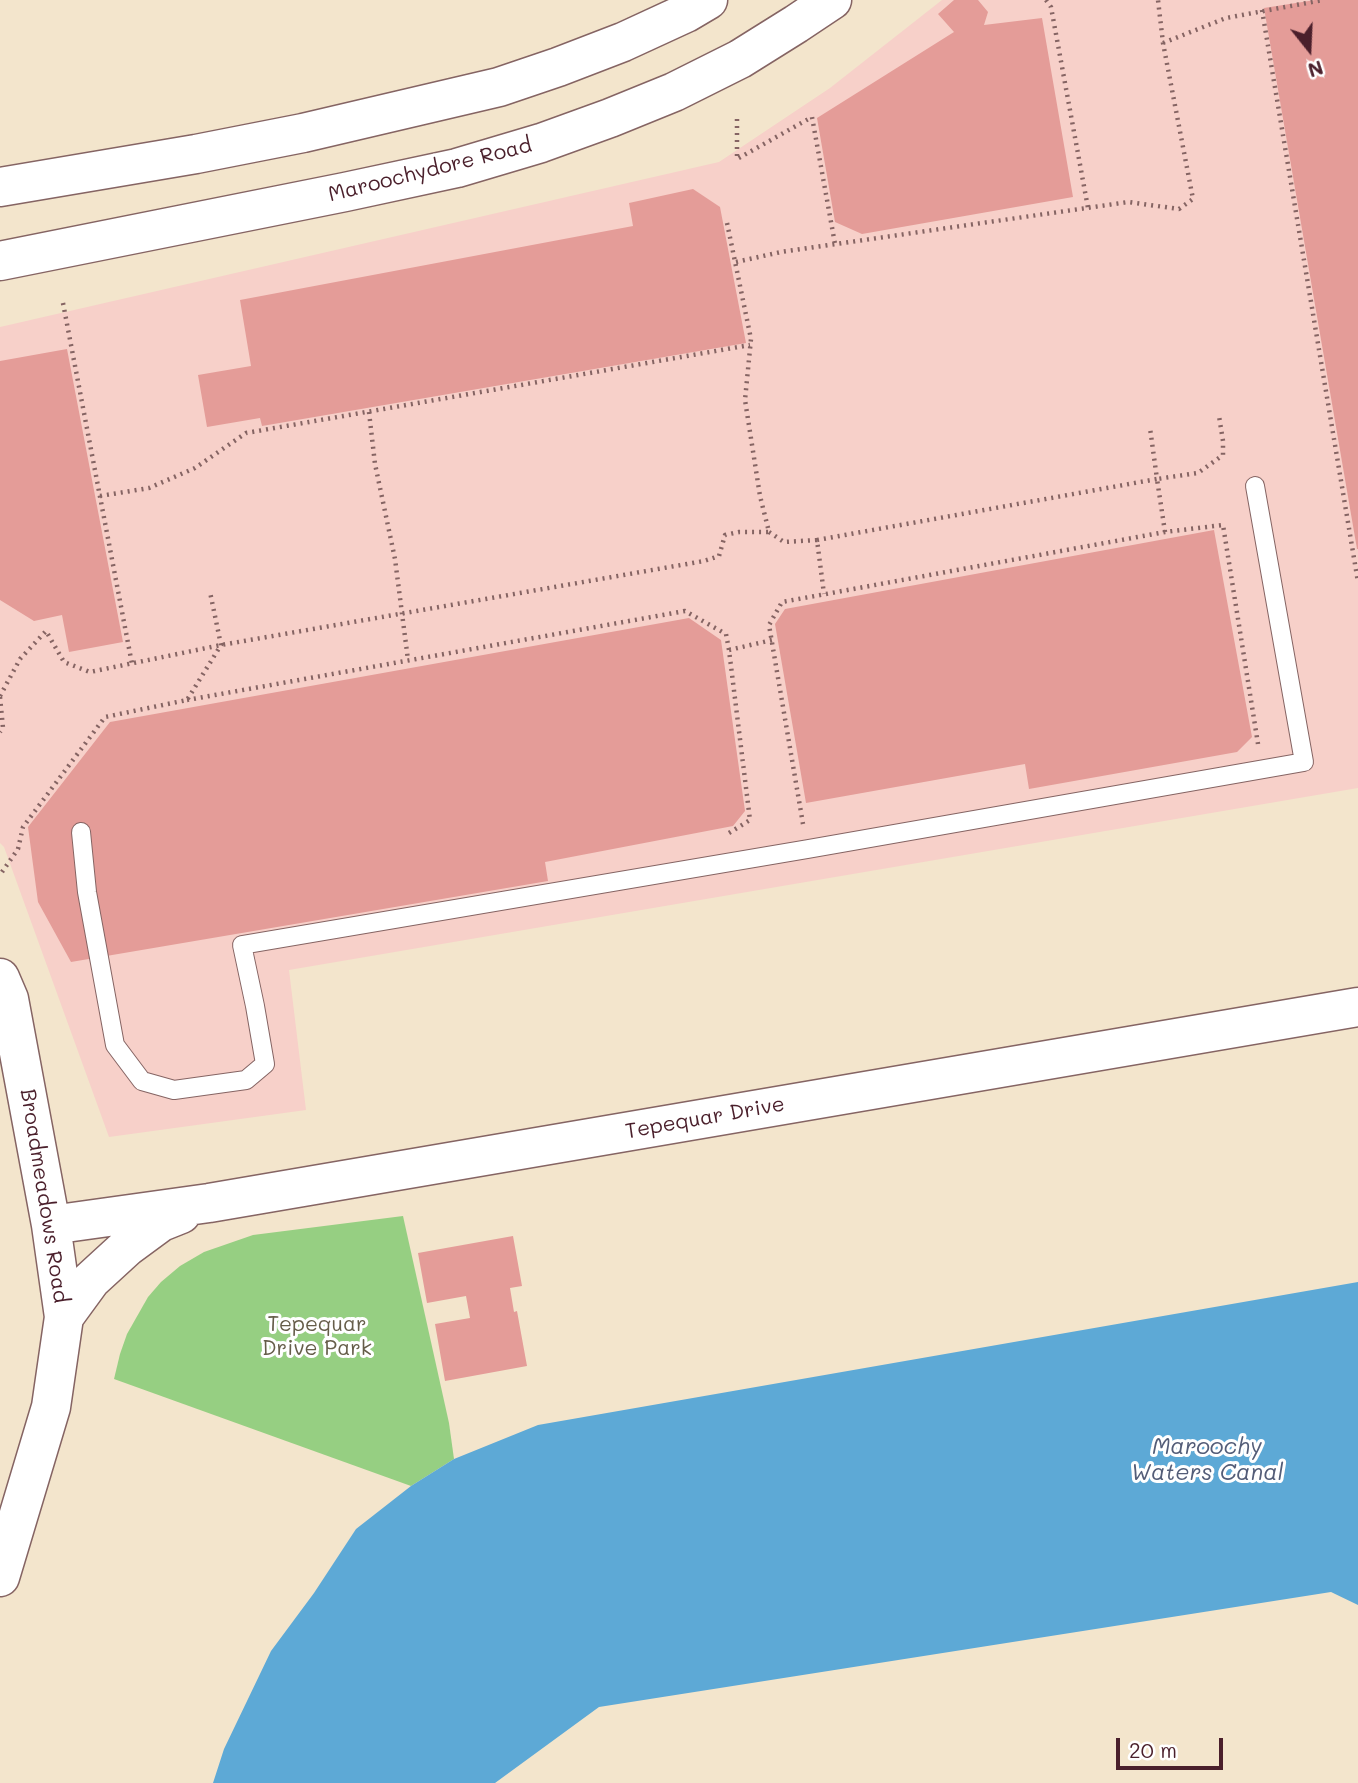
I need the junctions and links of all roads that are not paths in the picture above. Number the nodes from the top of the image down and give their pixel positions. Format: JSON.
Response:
{"nodes":[{"id":1,"x":708,"y":0,"type":"edge"},
{"id":2,"x":832,"y":0,"type":"edge"},
{"id":3,"x":0,"y":187,"type":"edge"},
{"id":4,"x":0,"y":261,"type":"edge"},
{"id":5,"x":1255,"y":486,"type":"dead end"},
{"id":6,"x":81,"y":832,"type":"dead end"},
{"id":7,"x":0,"y":978,"type":"edge"},
{"id":8,"x":1358,"y":1007,"type":"edge"},
{"id":9,"x":209,"y":1203,"type":"junction"},
{"id":10,"x":51,"y":1226,"type":"junction"},
{"id":11,"x":64,"y":1317,"type":"junction"},
{"id":12,"x":0,"y":1577,"type":"edge"}],
"edges":[{"from":1,"to":3,"type":"main road"},
{"from":2,"to":4,"type":"main road","name":"Maroochydore Road"},
{"from":5,"to":6,"type":"lane"},
{"from":7,"to":10,"type":"main road","name":"Broadmeadows Road"},
{"from":8,"to":9,"type":"main road","name":"Tepequar Drive"},
{"from":9,"to":10,"type":"main road","name":"Tepequar Drive"},
{"from":9,"to":11,"type":"main road"},
{"from":10,"to":11,"type":"main road","name":"Broadmeadows Road"},
{"from":11,"to":12,"type":"main road","name":"Broadmeadows Road"}]}
